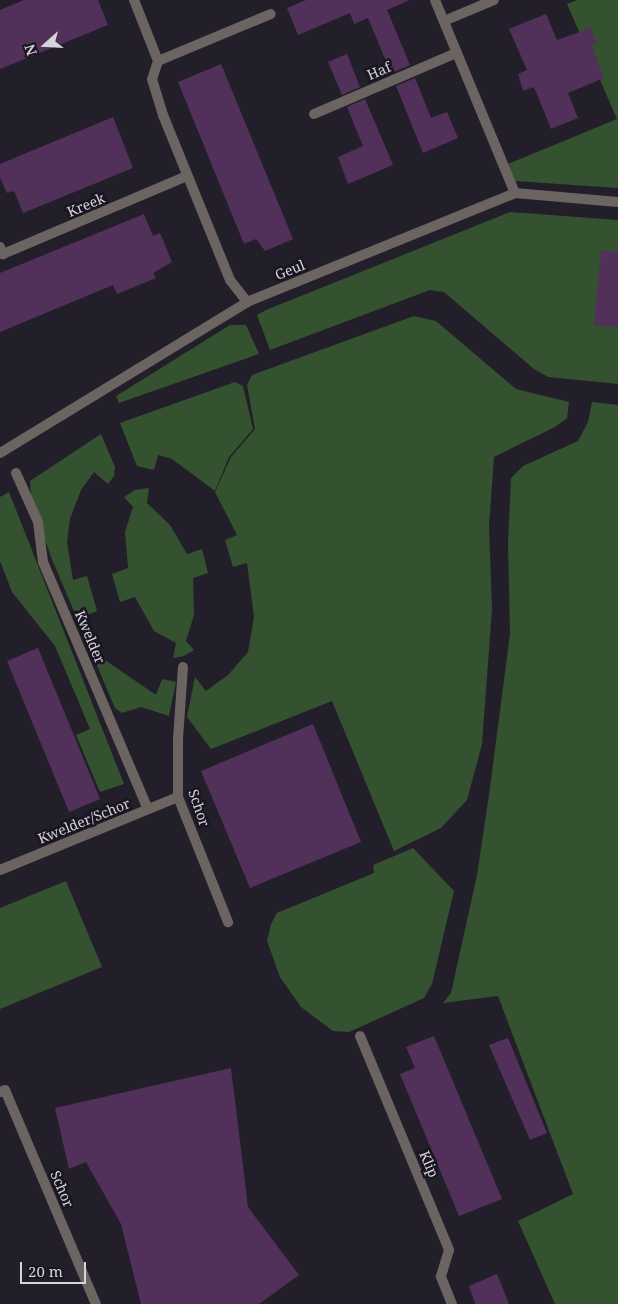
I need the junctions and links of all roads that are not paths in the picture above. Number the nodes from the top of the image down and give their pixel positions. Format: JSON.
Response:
{"nodes":[{"id":1,"x":134,"y":0,"type":"edge"},
{"id":2,"x":436,"y":0,"type":"edge"},
{"id":3,"x":494,"y":0,"type":"edge"},
{"id":4,"x":271,"y":14,"type":"dead end"},
{"id":5,"x":444,"y":21,"type":"junction"},
{"id":6,"x":456,"y":53,"type":"junction"},
{"id":7,"x":158,"y":61,"type":"junction"},
{"id":8,"x":314,"y":114,"type":"dead end"},
{"id":9,"x":187,"y":176,"type":"junction"},
{"id":10,"x":516,"y":193,"type":"junction"},
{"id":11,"x":618,"y":202,"type":"edge"},
{"id":12,"x":0,"y":247,"type":"edge"},
{"id":13,"x":247,"y":302,"type":"junction"},
{"id":14,"x":1,"y":449,"type":"edge"},
{"id":15,"x":16,"y":473,"type":"dead end"},
{"id":16,"x":184,"y":667,"type":"dead end"},
{"id":17,"x":178,"y":797,"type":"junction"},
{"id":18,"x":148,"y":809,"type":"junction"},
{"id":19,"x":0,"y":870,"type":"edge"},
{"id":20,"x":228,"y":922,"type":"dead end"},
{"id":21,"x":360,"y":1036,"type":"dead end"},
{"id":22,"x":0,"y":1092,"type":"edge"},
{"id":23,"x":96,"y":1304,"type":"edge"},
{"id":24,"x":452,"y":1304,"type":"edge"}],
"edges":[{"from":1,"to":7,"type":"street"},
{"from":2,"to":5,"type":"street"},
{"from":3,"to":5,"type":"street"},
{"from":4,"to":7,"type":"street"},
{"from":5,"to":6,"type":"street"},
{"from":6,"to":8,"type":"street","name":"Haf"},
{"from":6,"to":10,"type":"street"},
{"from":7,"to":9,"type":"street"},
{"from":9,"to":12,"type":"street","name":"Kreek"},
{"from":9,"to":13,"type":"street"},
{"from":10,"to":11,"type":"street","name":"Geul"},
{"from":10,"to":13,"type":"street","name":"Geul"},
{"from":13,"to":14,"type":"street","name":"Geul"},
{"from":15,"to":18,"type":"street","name":"Kwelder"},
{"from":16,"to":17,"type":"street","name":"Schor"},
{"from":17,"to":18,"type":"street","name":"Kwelder/Schor"},
{"from":17,"to":20,"type":"street","name":"Schor"},
{"from":18,"to":19,"type":"street","name":"Kwelder/Schor"},
{"from":21,"to":24,"type":"street","name":"Klip"},
{"from":22,"to":23,"type":"street","name":"Schor"}]}
